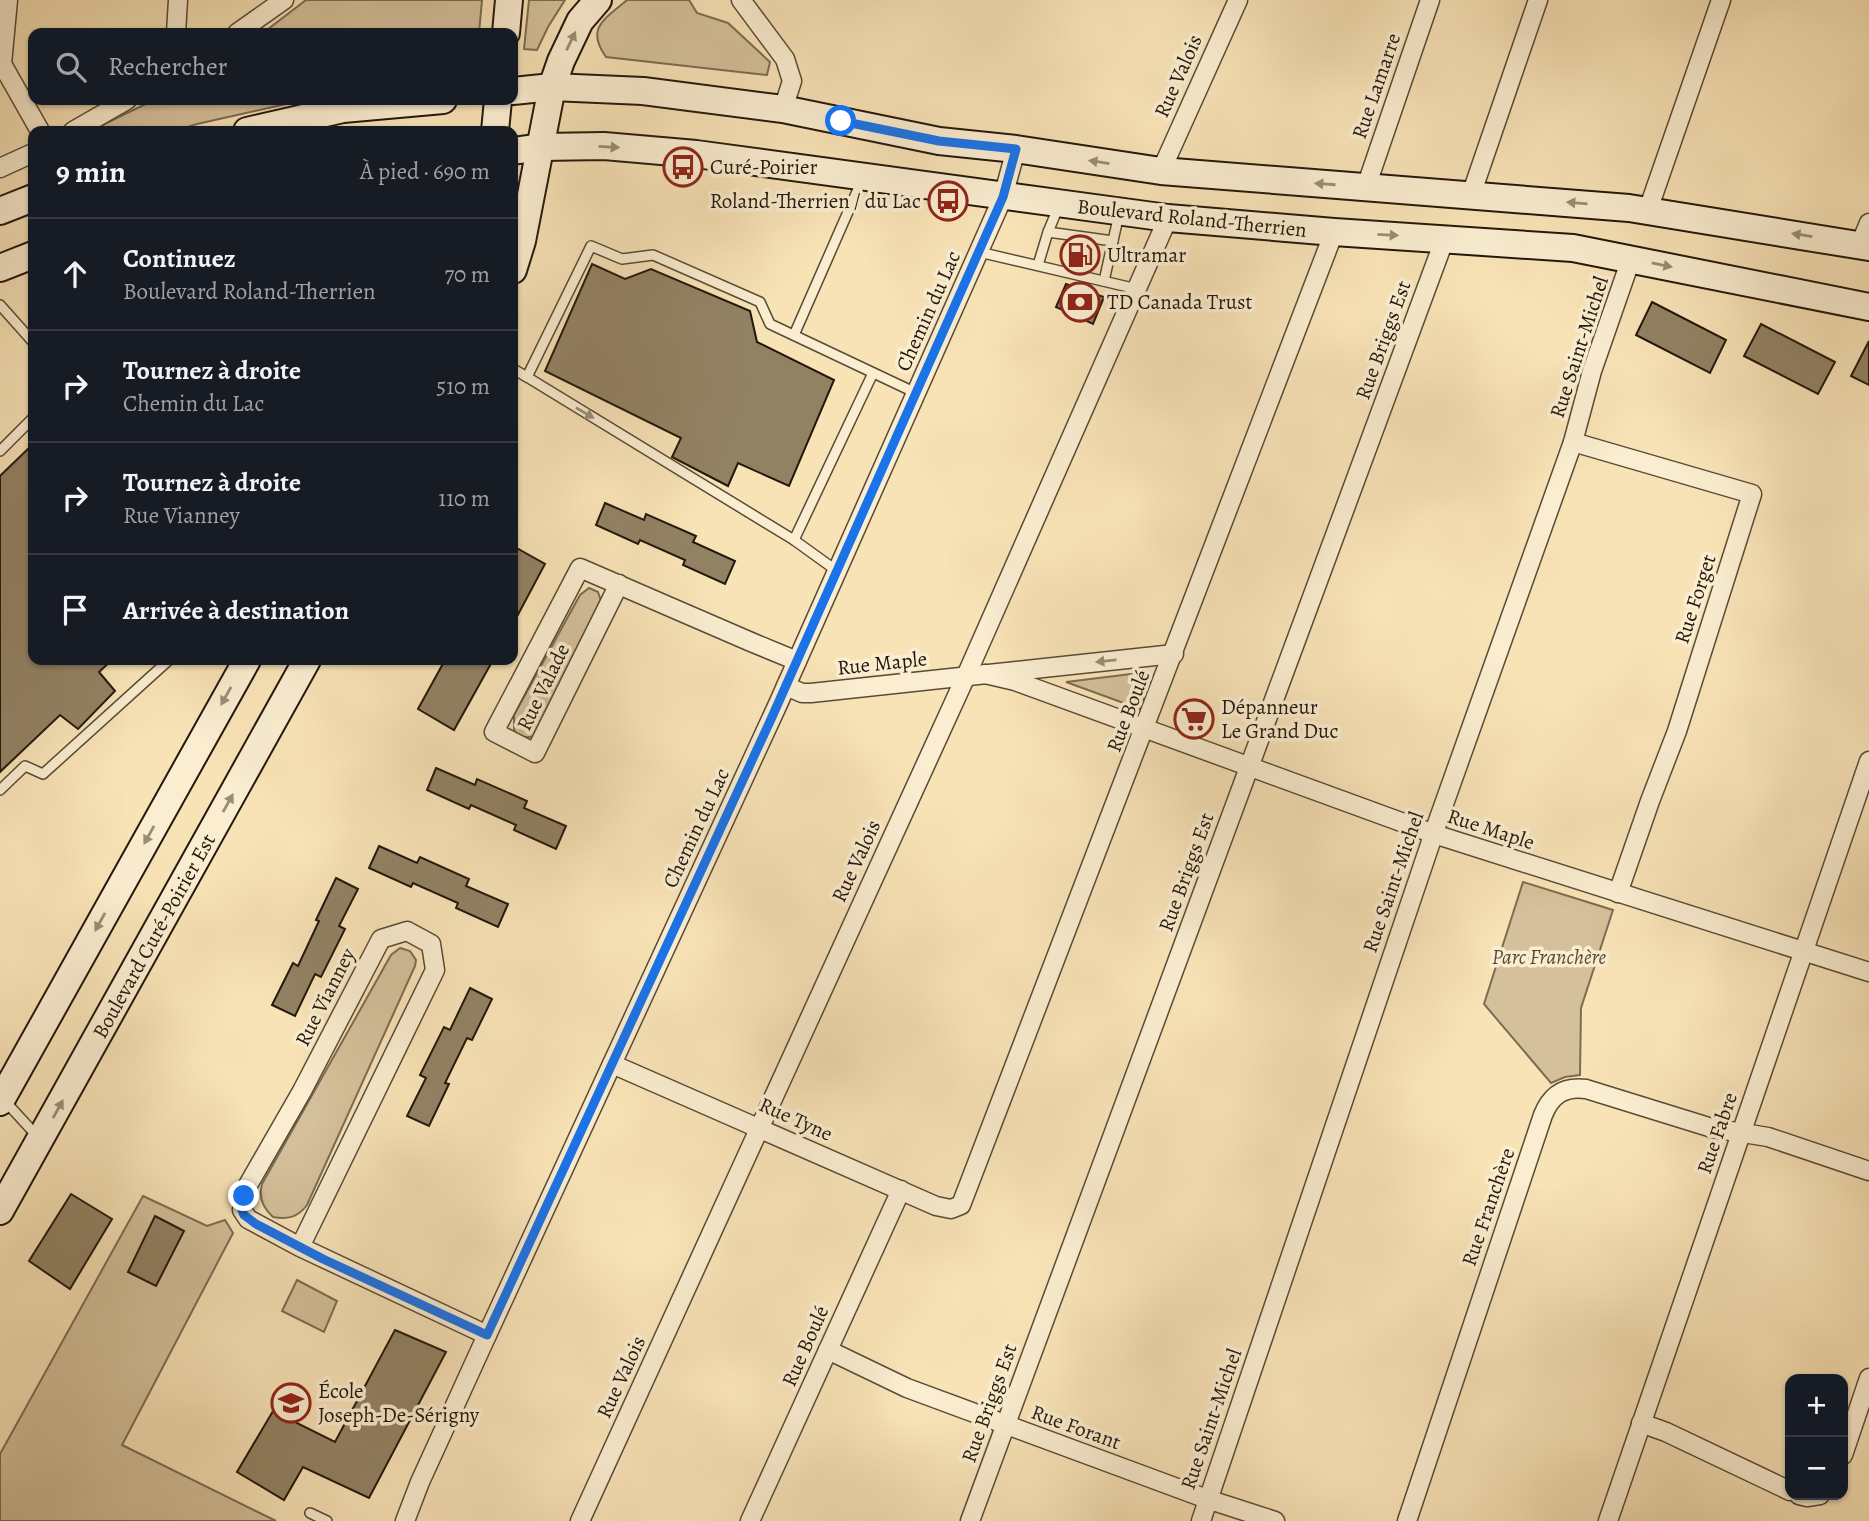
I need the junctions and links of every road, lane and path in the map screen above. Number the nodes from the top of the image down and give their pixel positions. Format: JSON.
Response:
{"nodes":[{"id":1,"x":8,"y":0,"type":"edge"},
{"id":2,"x":178,"y":0,"type":"edge"},
{"id":3,"x":284,"y":0,"type":"edge"},
{"id":4,"x":509,"y":0,"type":"edge"},
{"id":5,"x":598,"y":0,"type":"edge"},
{"id":6,"x":741,"y":0,"type":"edge"},
{"id":7,"x":1238,"y":0,"type":"edge"},
{"id":8,"x":1430,"y":0,"type":"edge"},
{"id":9,"x":1538,"y":0,"type":"edge"},
{"id":10,"x":1721,"y":0,"type":"edge"},
{"id":11,"x":176,"y":28,"type":"edge"},
{"id":12,"x":245,"y":28,"type":"edge"},
{"id":13,"x":506,"y":28,"type":"edge"},
{"id":14,"x":552,"y":87,"type":"junction"},
{"id":15,"x":518,"y":90,"type":"edge"},
{"id":16,"x":118,"y":105,"type":"edge"},
{"id":17,"x":387,"y":105,"type":"edge"},
{"id":18,"x":498,"y":105,"type":"edge"},
{"id":19,"x":783,"y":109,"type":"junction"},
{"id":20,"x":37,"y":126,"type":"edge"},
{"id":21,"x":82,"y":126,"type":"edge"},
{"id":22,"x":269,"y":126,"type":"edge"},
{"id":23,"x":495,"y":126,"type":"edge"},
{"id":24,"x":541,"y":147,"type":"junction"},
{"id":25,"x":1016,"y":149,"type":"junction"},
{"id":26,"x":518,"y":150,"type":"edge"},
{"id":27,"x":28,"y":155,"type":"edge"},
{"id":28,"x":0,"y":168,"type":"edge"},
{"id":29,"x":1161,"y":172,"type":"junction"},
{"id":30,"x":862,"y":178,"type":"junction"},
{"id":31,"x":1366,"y":187,"type":"junction"},
{"id":32,"x":1471,"y":195,"type":"junction"},
{"id":33,"x":1003,"y":197,"type":"junction"},
{"id":34,"x":28,"y":200,"type":"edge"},
{"id":35,"x":1059,"y":204,"type":"junction"},
{"id":36,"x":1648,"y":210,"type":"junction"},
{"id":37,"x":0,"y":211,"type":"edge"},
{"id":38,"x":1119,"y":212,"type":"junction"},
{"id":39,"x":1168,"y":218,"type":"junction"},
{"id":40,"x":1048,"y":232,"type":"junction"},
{"id":41,"x":1334,"y":232,"type":"junction"},
{"id":42,"x":1445,"y":238,"type":"junction"},
{"id":43,"x":1866,"y":238,"type":"edge"},
{"id":44,"x":1113,"y":240,"type":"junction"},
{"id":45,"x":979,"y":251,"type":"junction"},
{"id":46,"x":518,"y":254,"type":"edge"},
{"id":47,"x":28,"y":257,"type":"edge"},
{"id":48,"x":1631,"y":258,"type":"junction"},
{"id":49,"x":1038,"y":265,"type":"junction"},
{"id":50,"x":0,"y":268,"type":"edge"},
{"id":51,"x":1104,"y":281,"type":"junction"},
{"id":52,"x":1137,"y":289,"type":"junction"},
{"id":53,"x":0,"y":305,"type":"edge"},
{"id":54,"x":1869,"y":307,"type":"edge"},
{"id":55,"x":794,"y":335,"type":"junction"},
{"id":56,"x":28,"y":336,"type":"edge"},
{"id":57,"x":518,"y":372,"type":"edge"},
{"id":58,"x":873,"y":373,"type":"junction"},
{"id":59,"x":527,"y":377,"type":"junction"},
{"id":60,"x":916,"y":393,"type":"junction"},
{"id":61,"x":28,"y":423,"type":"edge"},
{"id":62,"x":1573,"y":442,"type":"junction"},
{"id":63,"x":0,"y":451,"type":"edge"},
{"id":64,"x":794,"y":540,"type":"junction"},
{"id":65,"x":837,"y":571,"type":"junction"},
{"id":66,"x":619,"y":584,"type":"junction"},
{"id":67,"x":1174,"y":654,"type":"junction"},
{"id":68,"x":797,"y":661,"type":"junction"},
{"id":69,"x":163,"y":665,"type":"edge"},
{"id":70,"x":244,"y":665,"type":"edge"},
{"id":71,"x":304,"y":665,"type":"edge"},
{"id":72,"x":985,"y":674,"type":"junction"},
{"id":73,"x":966,"y":676,"type":"junction"},
{"id":74,"x":786,"y":685,"type":"junction"},
{"id":75,"x":1145,"y":729,"type":"junction"},
{"id":76,"x":1869,"y":761,"type":"edge"},
{"id":77,"x":1249,"y":767,"type":"junction"},
{"id":78,"x":0,"y":790,"type":"edge"},
{"id":79,"x":1434,"y":834,"type":"junction"},
{"id":80,"x":1618,"y":894,"type":"junction"},
{"id":81,"x":1803,"y":952,"type":"junction"},
{"id":82,"x":1869,"y":972,"type":"edge"},
{"id":83,"x":612,"y":1064,"type":"junction"},
{"id":84,"x":1,"y":1099,"type":"edge"},
{"id":85,"x":759,"y":1128,"type":"junction"},
{"id":86,"x":1742,"y":1133,"type":"junction"},
{"id":87,"x":40,"y":1140,"type":"junction"},
{"id":88,"x":1869,"y":1171,"type":"edge"},
{"id":89,"x":901,"y":1190,"type":"junction"},
{"id":90,"x":961,"y":1205,"type":"joint"},
{"id":91,"x":0,"y":1211,"type":"edge"},
{"id":92,"x":300,"y":1247,"type":"junction"},
{"id":93,"x":487,"y":1335,"type":"junction"},
{"id":94,"x":828,"y":1350,"type":"junction"},
{"id":95,"x":1869,"y":1378,"type":"edge"},
{"id":96,"x":1641,"y":1423,"type":"junction"},
{"id":97,"x":1005,"y":1426,"type":"junction"},
{"id":98,"x":1848,"y":1440,"type":"edge"},
{"id":99,"x":1785,"y":1489,"type":"edge"},
{"id":100,"x":1207,"y":1499,"type":"junction"},
{"id":101,"x":310,"y":1513,"type":"dead end"},
{"id":102,"x":327,"y":1521,"type":"edge"},
{"id":103,"x":405,"y":1521,"type":"edge"},
{"id":104,"x":580,"y":1521,"type":"edge"},
{"id":105,"x":750,"y":1521,"type":"edge"},
{"id":106,"x":970,"y":1521,"type":"edge"},
{"id":107,"x":1201,"y":1521,"type":"edge"},
{"id":108,"x":1275,"y":1521,"type":"edge"},
{"id":109,"x":1406,"y":1521,"type":"edge"},
{"id":110,"x":1608,"y":1521,"type":"edge"}],
"edges":[{"from":1,"to":20,"type":"street"},
{"from":2,"to":11,"type":"street"},
{"from":3,"to":12,"type":"street"},
{"from":4,"to":13,"type":"main road"},
{"from":14,"to":5,"type":"main road","one_way":true},
{"from":6,"to":19,"type":"street"},
{"from":7,"to":29,"type":"street","name":"Rue Valois"},
{"from":8,"to":31,"type":"street","name":"Rue Lamarre"},
{"from":9,"to":32,"type":"street"},
{"from":10,"to":36,"type":"street"},
{"from":14,"to":15,"type":"main road","name":"Boulevard Roland-Therrien"},
{"from":14,"to":19,"type":"main road","name":"Boulevard Roland-Therrien"},
{"from":14,"to":24,"type":"main road"},
{"from":16,"to":21,"type":"street"},
{"from":17,"to":22,"type":"main road"},
{"from":18,"to":23,"type":"main road"},
{"from":19,"to":25,"type":"main road","name":"Boulevard Roland-Therrien"},
{"from":24,"to":26,"type":"main road","name":"Boulevard Roland-Therrien"},
{"from":24,"to":30,"type":"main road","name":"Boulevard Roland-Therrien","one_way":true},
{"from":24,"to":46,"type":"main road"},
{"from":29,"to":25,"type":"main road","name":"Boulevard Roland-Therrien","one_way":true},
{"from":25,"to":33,"type":"street","name":"Chemin du Lac"},
{"from":27,"to":28,"type":"street"},
{"from":31,"to":29,"type":"main road","name":"Boulevard Roland-Therrien","one_way":true},
{"from":30,"to":33,"type":"main road","name":"Boulevard Roland-Therrien"},
{"from":30,"to":55,"type":"lane"},
{"from":31,"to":32,"type":"main road","name":"Boulevard Roland-Therrien"},
{"from":36,"to":32,"type":"main road","name":"Boulevard Roland-Therrien","one_way":true},
{"from":33,"to":35,"type":"main road","name":"Boulevard Roland-Therrien"},
{"from":33,"to":45,"type":"street","name":"Chemin du Lac"},
{"from":34,"to":37,"type":"main road"},
{"from":35,"to":38,"type":"main road","name":"Boulevard Roland-Therrien"},
{"from":35,"to":40,"type":"lane"},
{"from":43,"to":36,"type":"main road","name":"Boulevard Roland-Therrien","one_way":true},
{"from":38,"to":39,"type":"main road","name":"Boulevard Roland-Therrien"},
{"from":38,"to":44,"type":"lane"},
{"from":39,"to":41,"type":"main road","name":"Boulevard Roland-Therrien"},
{"from":39,"to":52,"type":"street","name":"Rue Valois"},
{"from":40,"to":44,"type":"lane"},
{"from":40,"to":49,"type":"lane"},
{"from":41,"to":42,"type":"main road","name":"Boulevard Roland-Therrien","one_way":true},
{"from":41,"to":67,"type":"street","name":"Rue Boulé"},
{"from":42,"to":48,"type":"main road","name":"Boulevard Roland-Therrien"},
{"from":42,"to":77,"type":"street","name":"Rue Briggs Est"},
{"from":44,"to":51,"type":"lane"},
{"from":45,"to":49,"type":"lane"},
{"from":45,"to":60,"type":"street","name":"Chemin du Lac"},
{"from":47,"to":50,"type":"main road"},
{"from":48,"to":54,"type":"main road","name":"Boulevard Roland-Therrien","one_way":true},
{"from":48,"to":62,"type":"street","name":"Rue Saint-Michel"},
{"from":49,"to":51,"type":"lane"},
{"from":51,"to":52,"type":"lane"},
{"from":52,"to":73,"type":"street","name":"Rue Valois"},
{"from":53,"to":56,"type":"lane"},
{"from":55,"to":58,"type":"lane"},
{"from":55,"to":59,"type":"lane"},
{"from":57,"to":59,"type":"lane"},
{"from":58,"to":60,"type":"lane"},
{"from":58,"to":64,"type":"lane"},
{"from":59,"to":64,"type":"lane","one_way":true},
{"from":60,"to":65,"type":"street","name":"Chemin du Lac"},
{"from":61,"to":63,"type":"lane"},
{"from":62,"to":79,"type":"street","name":"Rue Saint-Michel"},
{"from":62,"to":80,"type":"street","name":"Rue Forget"},
{"from":64,"to":65,"type":"lane"},
{"from":65,"to":68,"type":"street","name":"Chemin du Lac"},
{"from":66,"to":66,"type":"street","name":"Rue Valade"},
{"from":66,"to":68,"type":"street","name":"Rue Valade"},
{"from":67,"to":72,"type":"street","name":"Rue Maple","one_way":true},
{"from":67,"to":75,"type":"street","name":"Rue Boulé"},
{"from":68,"to":74,"type":"street","name":"Chemin du Lac"},
{"from":69,"to":78,"type":"lane"},
{"from":70,"to":84,"type":"main road","one_way":true},
{"from":87,"to":71,"type":"main road","name":"Boulevard Curé-Poirier Est","one_way":true},
{"from":72,"to":73,"type":"street","name":"Rue Maple"},
{"from":72,"to":75,"type":"street","name":"Rue Maple"},
{"from":73,"to":74,"type":"street","name":"Rue Maple"},
{"from":73,"to":85,"type":"street","name":"Rue Valois"},
{"from":74,"to":83,"type":"street","name":"Chemin du Lac"},
{"from":75,"to":77,"type":"street","name":"Rue Maple"},
{"from":75,"to":90,"type":"street","name":"Rue Boulé"},
{"from":76,"to":81,"type":"street","name":"Rue Fabre"},
{"from":77,"to":79,"type":"street","name":"Rue Maple"},
{"from":77,"to":97,"type":"street","name":"Rue Briggs Est"},
{"from":79,"to":80,"type":"street","name":"Rue Maple"},
{"from":79,"to":100,"type":"street","name":"Rue Saint-Michel"},
{"from":80,"to":81,"type":"street","name":"Rue Maple"},
{"from":81,"to":82,"type":"street","name":"Rue Maple"},
{"from":81,"to":86,"type":"street","name":"Rue Fabre"},
{"from":83,"to":85,"type":"street","name":"Rue Tyne"},
{"from":83,"to":93,"type":"street","name":"Chemin du Lac"},
{"from":84,"to":87,"type":"lane"},
{"from":85,"to":89,"type":"street","name":"Rue Tyne"},
{"from":85,"to":104,"type":"street","name":"Rue Valois"},
{"from":86,"to":88,"type":"street","name":"Rue Franchère"},
{"from":86,"to":96,"type":"street","name":"Rue Fabre"},
{"from":86,"to":109,"type":"street","name":"Rue Franchère"},
{"from":87,"to":91,"type":"main road","name":"Boulevard Curé-Poirier Est"},
{"from":89,"to":90,"type":"street","name":"Rue Tyne"},
{"from":89,"to":94,"type":"street","name":"Rue Boulé"},
{"from":92,"to":92,"type":"street","name":"Rue Vianney"},
{"from":92,"to":93,"type":"street","name":"Rue Vianney"},
{"from":93,"to":103,"type":"street","name":"Chemin du Lac"},
{"from":94,"to":97,"type":"street","name":"Rue Forant"},
{"from":94,"to":105,"type":"street","name":"Rue Boulé"},
{"from":95,"to":98,"type":"street"},
{"from":96,"to":99,"type":"street"},
{"from":96,"to":110,"type":"street","name":"Rue Fabre"},
{"from":97,"to":100,"type":"street","name":"Rue Forant"},
{"from":97,"to":106,"type":"street","name":"Rue Briggs Est"},
{"from":100,"to":107,"type":"street","name":"Rue Saint-Michel"},
{"from":100,"to":108,"type":"street","name":"Rue Forant"},
{"from":101,"to":102,"type":"lane"}]}
